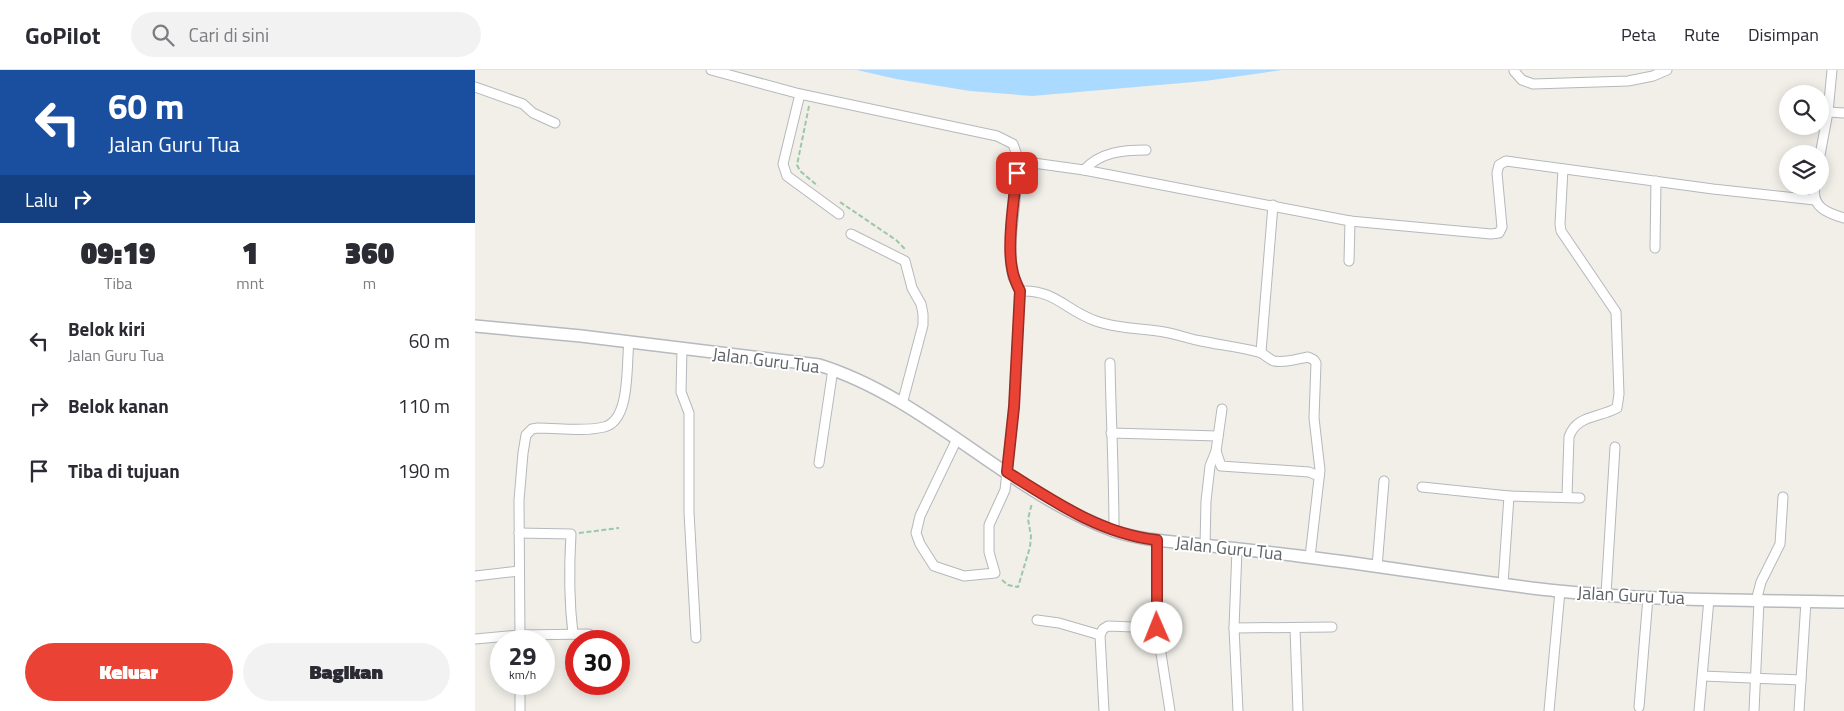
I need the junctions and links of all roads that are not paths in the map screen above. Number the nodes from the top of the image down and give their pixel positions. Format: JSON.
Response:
{"nodes":[{"id":1,"x":711,"y":70,"type":"edge"},
{"id":2,"x":1667,"y":70,"type":"edge"},
{"id":3,"x":1832,"y":70,"type":"edge"},
{"id":4,"x":1514,"y":71,"type":"edge"},
{"id":5,"x":475,"y":87,"type":"edge"},
{"id":6,"x":800,"y":94,"type":"junction"},
{"id":7,"x":1829,"y":102,"type":"edge"},
{"id":8,"x":1829,"y":112,"type":"edge"},
{"id":9,"x":1844,"y":113,"type":"edge"},
{"id":10,"x":555,"y":123,"type":"dead end"},
{"id":11,"x":1146,"y":150,"type":"dead end"},
{"id":12,"x":1019,"y":162,"type":"junction"},
{"id":13,"x":1563,"y":169,"type":"junction"},
{"id":14,"x":1084,"y":170,"type":"junction"},
{"id":15,"x":1656,"y":182,"type":"junction"},
{"id":16,"x":1815,"y":195,"type":"edge"},
{"id":17,"x":1815,"y":200,"type":"junction"},
{"id":18,"x":1273,"y":205,"type":"junction"},
{"id":19,"x":839,"y":214,"type":"dead end"},
{"id":20,"x":1844,"y":218,"type":"edge"},
{"id":21,"x":1350,"y":221,"type":"junction"},
{"id":22,"x":851,"y":234,"type":"dead end"},
{"id":23,"x":1655,"y":248,"type":"dead end"},
{"id":24,"x":1349,"y":261,"type":"dead end"},
{"id":25,"x":1020,"y":291,"type":"junction"},
{"id":26,"x":475,"y":326,"type":"edge"},
{"id":27,"x":629,"y":342,"type":"junction"},
{"id":28,"x":683,"y":349,"type":"junction"},
{"id":29,"x":1261,"y":352,"type":"junction"},
{"id":30,"x":1110,"y":363,"type":"dead end"},
{"id":31,"x":833,"y":369,"type":"junction"},
{"id":32,"x":902,"y":404,"type":"junction"},
{"id":33,"x":1222,"y":409,"type":"dead end"},
{"id":34,"x":1111,"y":433,"type":"junction"},
{"id":35,"x":1218,"y":436,"type":"junction"},
{"id":36,"x":957,"y":439,"type":"junction"},
{"id":37,"x":1615,"y":447,"type":"dead end"},
{"id":38,"x":1216,"y":451,"type":"junction"},
{"id":39,"x":819,"y":463,"type":"dead end"},
{"id":40,"x":1007,"y":472,"type":"junction"},
{"id":41,"x":1319,"y":476,"type":"junction"},
{"id":42,"x":1384,"y":481,"type":"dead end"},
{"id":43,"x":1422,"y":487,"type":"dead end"},
{"id":44,"x":1509,"y":496,"type":"junction"},
{"id":45,"x":1567,"y":496,"type":"junction"},
{"id":46,"x":1783,"y":497,"type":"dead end"},
{"id":47,"x":1580,"y":498,"type":"dead end"},
{"id":48,"x":1114,"y":531,"type":"junction"},
{"id":49,"x":519,"y":533,"type":"junction"},
{"id":50,"x":1157,"y":540,"type":"junction"},
{"id":51,"x":1205,"y":546,"type":"junction"},
{"id":52,"x":1237,"y":549,"type":"junction"},
{"id":53,"x":1310,"y":557,"type":"junction"},
{"id":54,"x":1377,"y":567,"type":"junction"},
{"id":55,"x":519,"y":571,"type":"junction"},
{"id":56,"x":475,"y":576,"type":"edge"},
{"id":57,"x":1503,"y":584,"type":"junction"},
{"id":58,"x":1560,"y":591,"type":"junction"},
{"id":59,"x":1606,"y":594,"type":"junction"},
{"id":60,"x":1647,"y":597,"type":"junction"},
{"id":61,"x":1709,"y":599,"type":"junction"},
{"id":62,"x":1758,"y":601,"type":"junction"},
{"id":63,"x":1806,"y":601,"type":"junction"},
{"id":64,"x":1844,"y":602,"type":"edge"},
{"id":65,"x":1037,"y":620,"type":"dead end"},
{"id":66,"x":1332,"y":627,"type":"dead end"},
{"id":67,"x":1157,"y":628,"type":"junction"},
{"id":68,"x":1234,"y":628,"type":"junction"},
{"id":69,"x":1295,"y":629,"type":"junction"},
{"id":70,"x":520,"y":630,"type":"edge"},
{"id":71,"x":573,"y":630,"type":"edge"},
{"id":72,"x":1100,"y":635,"type":"junction"},
{"id":73,"x":696,"y":638,"type":"dead end"},
{"id":74,"x":475,"y":639,"type":"edge"},
{"id":75,"x":490,"y":639,"type":"edge"},
{"id":76,"x":1703,"y":676,"type":"junction"},
{"id":77,"x":1756,"y":677,"type":"junction"},
{"id":78,"x":1801,"y":680,"type":"junction"},
{"id":79,"x":520,"y":695,"type":"edge"},
{"id":80,"x":1639,"y":706,"type":"dead end"},
{"id":81,"x":520,"y":711,"type":"edge"},
{"id":82,"x":1105,"y":711,"type":"edge"},
{"id":83,"x":1170,"y":711,"type":"edge"},
{"id":84,"x":1238,"y":711,"type":"edge"},
{"id":85,"x":1298,"y":711,"type":"edge"},
{"id":86,"x":1549,"y":711,"type":"edge"},
{"id":87,"x":1699,"y":711,"type":"edge"},
{"id":88,"x":1754,"y":711,"type":"edge"},
{"id":89,"x":1799,"y":711,"type":"edge"}],
"edges":[{"from":1,"to":6,"type":"street"},
{"from":2,"to":4,"type":"street"},
{"from":3,"to":7,"type":"street"},
{"from":5,"to":10,"type":"street"},
{"from":6,"to":12,"type":"street"},
{"from":6,"to":19,"type":"street"},
{"from":8,"to":9,"type":"street"},
{"from":11,"to":14,"type":"street"},
{"from":12,"to":14,"type":"street"},
{"from":12,"to":25,"type":"street"},
{"from":13,"to":15,"type":"street"},
{"from":13,"to":21,"type":"street"},
{"from":13,"to":45,"type":"street"},
{"from":14,"to":18,"type":"street"},
{"from":15,"to":17,"type":"street"},
{"from":15,"to":23,"type":"street"},
{"from":16,"to":17,"type":"street"},
{"from":17,"to":20,"type":"street"},
{"from":18,"to":21,"type":"street"},
{"from":18,"to":29,"type":"street"},
{"from":21,"to":24,"type":"street"},
{"from":22,"to":32,"type":"street"},
{"from":25,"to":29,"type":"street"},
{"from":25,"to":40,"type":"street"},
{"from":26,"to":27,"type":"main road","name":"Jalan Guru Tua"},
{"from":27,"to":28,"type":"main road","name":"Jalan Guru Tua"},
{"from":27,"to":49,"type":"street"},
{"from":28,"to":31,"type":"main road","name":"Jalan Guru Tua"},
{"from":28,"to":73,"type":"street"},
{"from":29,"to":41,"type":"street"},
{"from":30,"to":34,"type":"street"},
{"from":31,"to":32,"type":"main road","name":"Jalan Guru Tua"},
{"from":31,"to":39,"type":"street"},
{"from":32,"to":36,"type":"main road","name":"Jalan Guru Tua"},
{"from":33,"to":35,"type":"street"},
{"from":34,"to":35,"type":"street"},
{"from":34,"to":48,"type":"street"},
{"from":35,"to":38,"type":"street"},
{"from":36,"to":40,"type":"main road","name":"Jalan Guru Tua"},
{"from":36,"to":40,"type":"street"},
{"from":37,"to":59,"type":"street"},
{"from":38,"to":41,"type":"street"},
{"from":38,"to":51,"type":"street"},
{"from":40,"to":48,"type":"main road","name":"Jalan Guru Tua"},
{"from":41,"to":53,"type":"street"},
{"from":42,"to":54,"type":"street"},
{"from":43,"to":44,"type":"street"},
{"from":44,"to":45,"type":"street"},
{"from":44,"to":57,"type":"street"},
{"from":45,"to":47,"type":"street"},
{"from":46,"to":62,"type":"street"},
{"from":48,"to":50,"type":"main road","name":"Jalan Guru Tua"},
{"from":49,"to":55,"type":"street"},
{"from":49,"to":71,"type":"street"},
{"from":50,"to":51,"type":"main road","name":"Jalan Guru Tua"},
{"from":50,"to":67,"type":"street"},
{"from":51,"to":52,"type":"main road","name":"Jalan Guru Tua"},
{"from":52,"to":53,"type":"main road","name":"Jalan Guru Tua"},
{"from":52,"to":68,"type":"street"},
{"from":53,"to":54,"type":"main road","name":"Jalan Guru Tua"},
{"from":54,"to":57,"type":"main road","name":"Jalan Guru Tua"},
{"from":55,"to":56,"type":"street"},
{"from":55,"to":70,"type":"street"},
{"from":57,"to":58,"type":"main road","name":"Jalan Guru Tua"},
{"from":58,"to":59,"type":"main road","name":"Jalan Guru Tua"},
{"from":58,"to":86,"type":"street"},
{"from":59,"to":60,"type":"main road","name":"Jalan Guru Tua"},
{"from":60,"to":61,"type":"main road","name":"Jalan Guru Tua"},
{"from":60,"to":80,"type":"street"},
{"from":61,"to":62,"type":"main road","name":"Jalan Guru Tua"},
{"from":61,"to":76,"type":"street"},
{"from":62,"to":63,"type":"main road","name":"Jalan Guru Tua"},
{"from":62,"to":77,"type":"street"},
{"from":63,"to":64,"type":"main road","name":"Jalan Guru Tua"},
{"from":63,"to":78,"type":"street"},
{"from":65,"to":72,"type":"street"},
{"from":66,"to":69,"type":"street"},
{"from":67,"to":72,"type":"street"},
{"from":67,"to":83,"type":"street"},
{"from":68,"to":69,"type":"street"},
{"from":68,"to":84,"type":"street"},
{"from":69,"to":85,"type":"street"},
{"from":72,"to":82,"type":"street"},
{"from":74,"to":75,"type":"street"},
{"from":76,"to":77,"type":"street"},
{"from":76,"to":87,"type":"street"},
{"from":77,"to":78,"type":"street"},
{"from":77,"to":88,"type":"street"},
{"from":78,"to":89,"type":"street"},
{"from":79,"to":81,"type":"street"}]}
